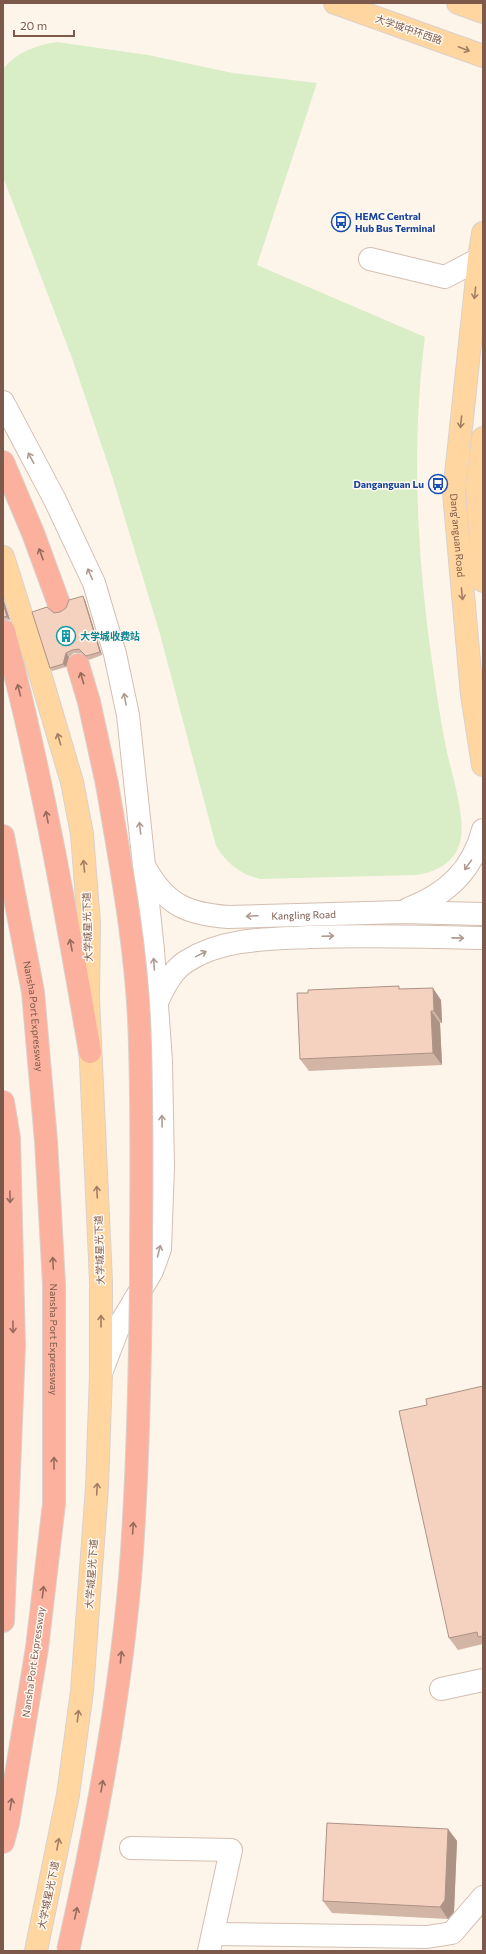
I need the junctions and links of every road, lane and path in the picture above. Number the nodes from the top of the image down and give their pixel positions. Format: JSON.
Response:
{"nodes":[{"id":1,"x":335,"y":3,"type":"edge"},
{"id":2,"x":458,"y":3,"type":"edge"},
{"id":3,"x":483,"y":12,"type":"edge"},
{"id":4,"x":483,"y":56,"type":"edge"},
{"id":5,"x":483,"y":233,"type":"edge"},
{"id":6,"x":479,"y":258,"type":"junction"},
{"id":7,"x":370,"y":260,"type":"dead end"},
{"id":8,"x":3,"y":402,"type":"edge"},
{"id":9,"x":483,"y":438,"type":"edge"},
{"id":10,"x":3,"y":462,"type":"edge"},
{"id":11,"x":3,"y":557,"type":"edge"},
{"id":12,"x":483,"y":581,"type":"edge"},
{"id":13,"x":58,"y":604,"type":"dead end"},
{"id":14,"x":4,"y":631,"type":"edge"},
{"id":15,"x":78,"y":665,"type":"dead end"},
{"id":16,"x":483,"y":766,"type":"edge"},
{"id":17,"x":483,"y":830,"type":"edge"},
{"id":18,"x":3,"y":836,"type":"edge"},
{"id":19,"x":144,"y":866,"type":"junction"},
{"id":20,"x":402,"y":912,"type":"junction"},
{"id":21,"x":483,"y":914,"type":"edge"},
{"id":22,"x":483,"y":938,"type":"edge"},
{"id":23,"x":157,"y":1002,"type":"junction"},
{"id":24,"x":90,"y":1052,"type":"junction"},
{"id":25,"x":3,"y":1102,"type":"edge"},
{"id":26,"x":101,"y":1374,"type":"junction"},
{"id":27,"x":3,"y":1621,"type":"edge"},
{"id":28,"x":483,"y":1680,"type":"edge"},
{"id":29,"x":441,"y":1689,"type":"dead end"},
{"id":30,"x":3,"y":1842,"type":"edge"},
{"id":31,"x":131,"y":1848,"type":"dead end"},
{"id":32,"x":483,"y":1897,"type":"edge"},
{"id":33,"x":211,"y":1943,"type":"edge"},
{"id":34,"x":36,"y":1951,"type":"edge"},
{"id":35,"x":68,"y":1951,"type":"edge"}],
"edges":[{"from":1,"to":4,"type":"main road","name":"大学城中环西路","one_way":true},
{"from":2,"to":3,"type":"main road"},
{"from":5,"to":6,"type":"main road","name":"Dang'anguan Road"},
{"from":6,"to":7,"type":"street"},
{"from":6,"to":16,"type":"main road","name":"Dang'anguan Road","one_way":true},
{"from":19,"to":8,"type":"street","one_way":true},
{"from":9,"to":12,"type":"main road"},
{"from":13,"to":10,"type":"highway","one_way":true},
{"from":24,"to":11,"type":"main road","name":"大学城星光下道","one_way":true},
{"from":24,"to":14,"type":"highway","one_way":true},
{"from":35,"to":15,"type":"highway","one_way":true,"bridge":true},
{"from":17,"to":20,"type":"street","one_way":true},
{"from":30,"to":18,"type":"highway","name":"Nansha Port Expressway","one_way":true},
{"from":20,"to":19,"type":"street","name":"Kangling Road","one_way":true},
{"from":23,"to":19,"type":"street","one_way":true},
{"from":20,"to":21,"type":"street","name":"Kangling Road"},
{"from":23,"to":22,"type":"street","one_way":true},
{"from":26,"to":23,"type":"street","one_way":true},
{"from":26,"to":24,"type":"main road","name":"大学城星光下道","one_way":true},
{"from":25,"to":27,"type":"highway","one_way":true},
{"from":34,"to":26,"type":"main road","name":"大学城星光下道","one_way":true},
{"from":28,"to":29,"type":"street"},
{"from":31,"to":33,"type":"street"},
{"from":32,"to":33,"type":"street"}]}
